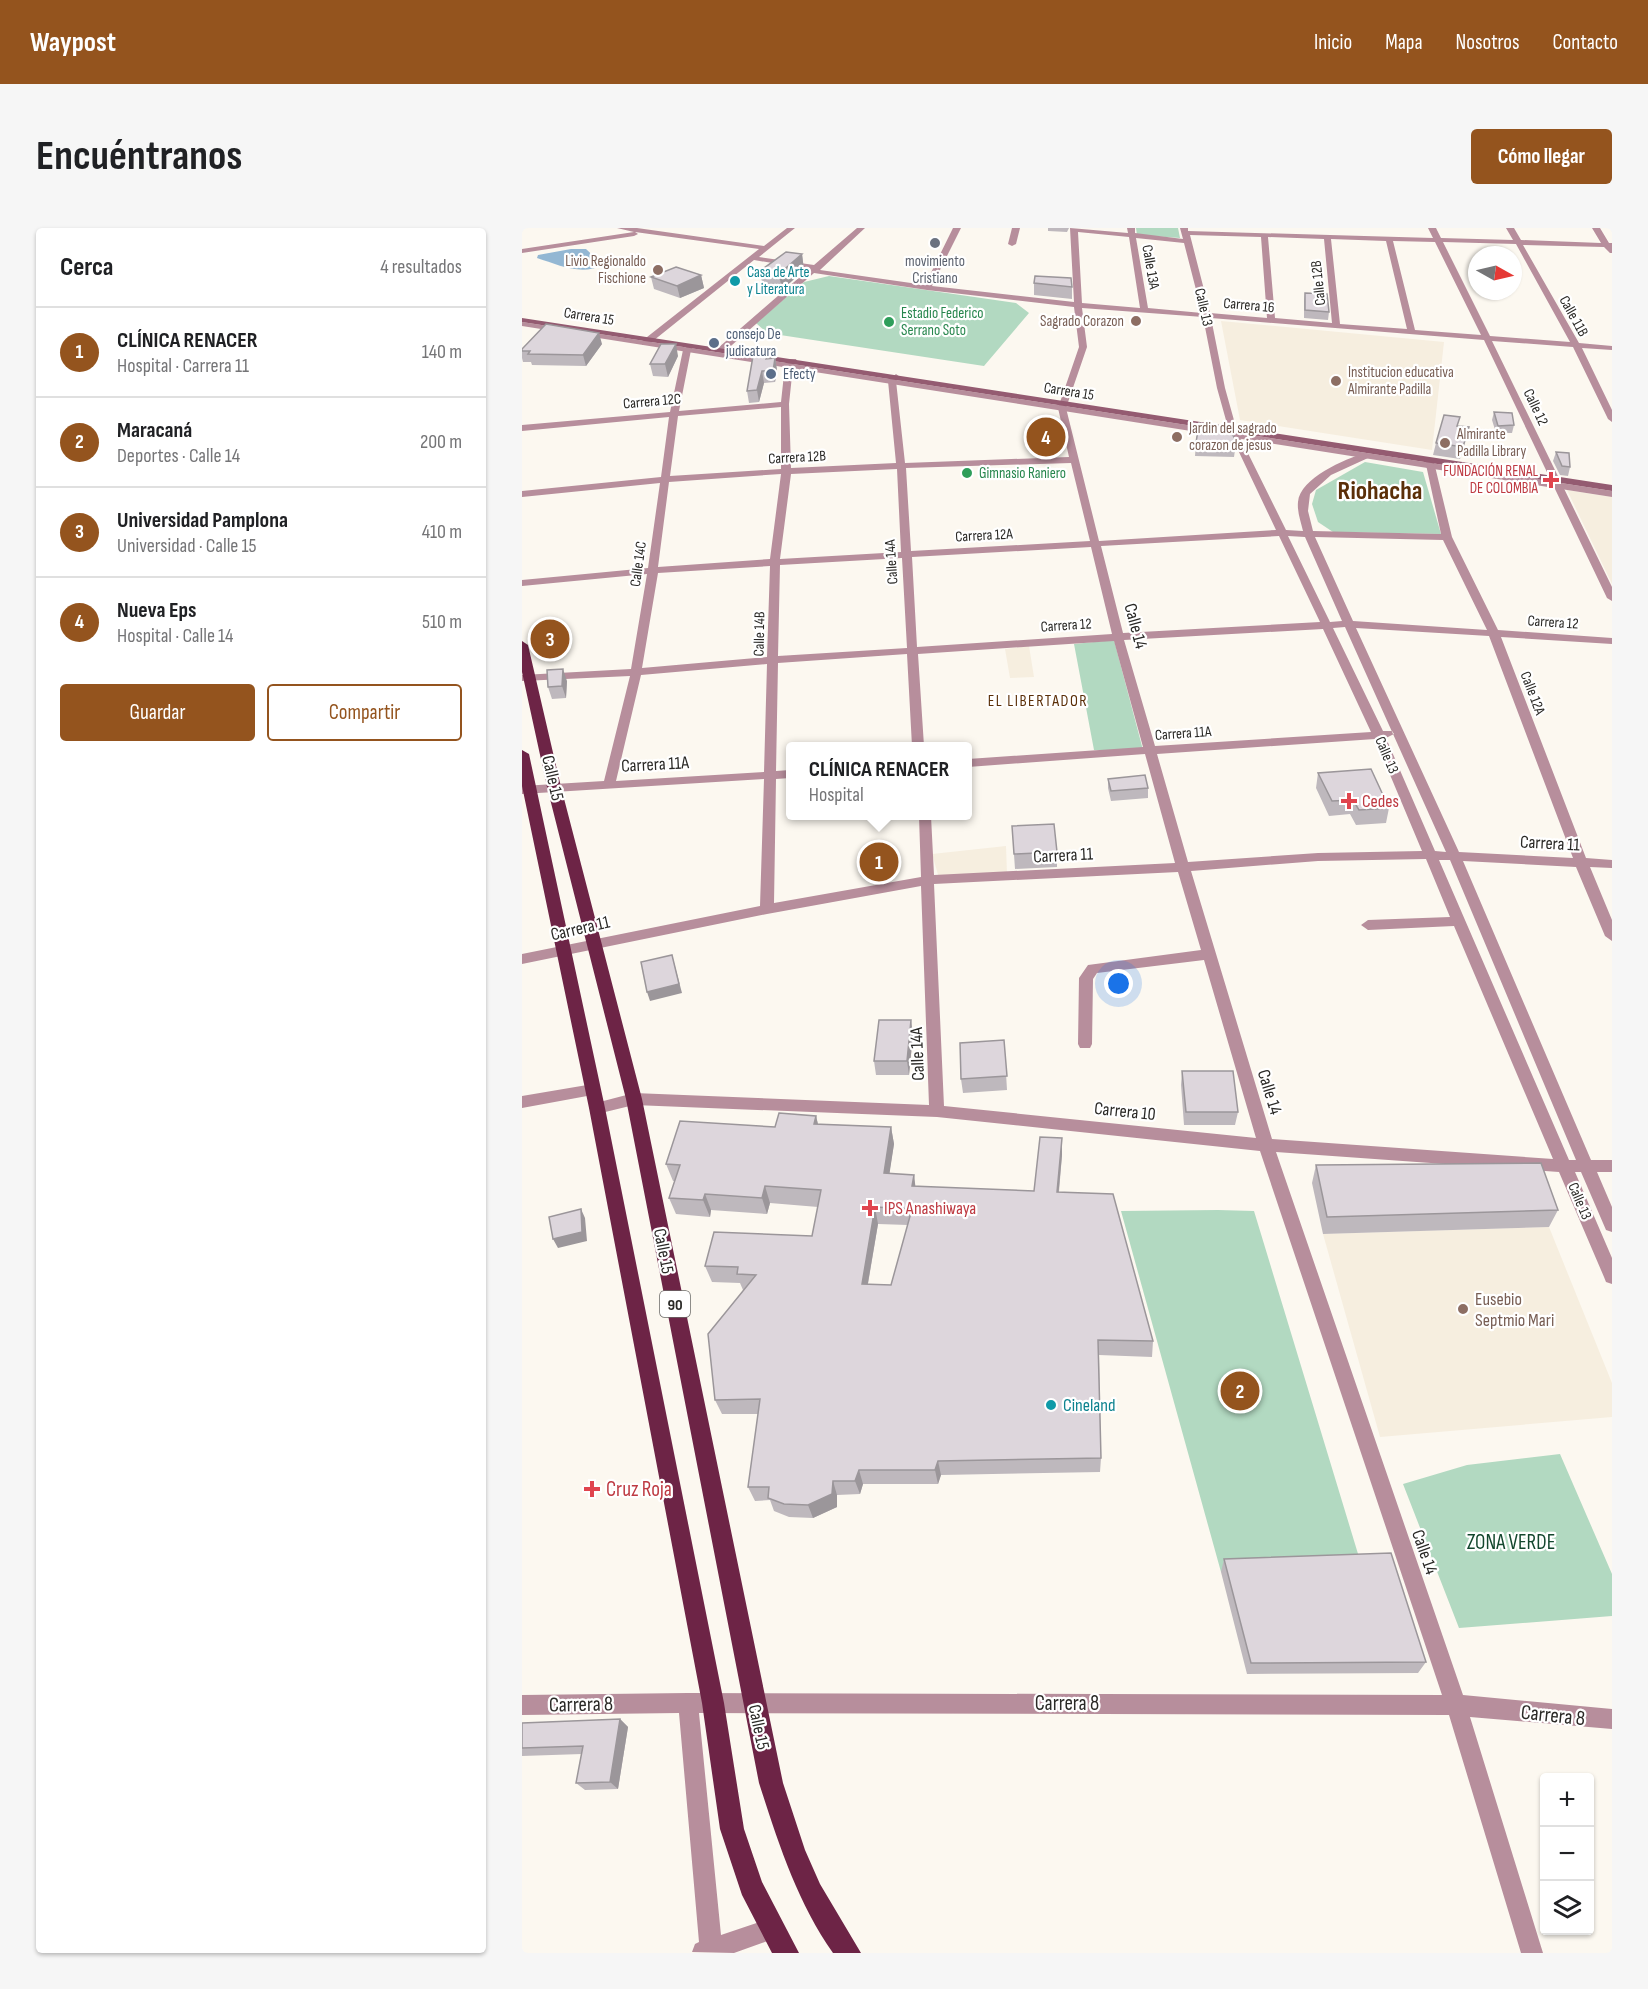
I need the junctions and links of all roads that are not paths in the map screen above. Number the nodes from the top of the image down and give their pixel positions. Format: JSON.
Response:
{"nodes":[{"id":1,"x":621,"y":228,"type":"edge"},
{"id":2,"x":791,"y":228,"type":"edge"},
{"id":3,"x":861,"y":228,"type":"edge"},
{"id":4,"x":957,"y":228,"type":"edge"},
{"id":5,"x":1016,"y":228,"type":"edge"},
{"id":6,"x":1357,"y":228,"type":"edge"},
{"id":7,"x":1432,"y":228,"type":"edge"},
{"id":8,"x":1510,"y":228,"type":"edge"},
{"id":9,"x":1596,"y":228,"type":"edge"},
{"id":10,"x":1074,"y":229,"type":"edge"},
{"id":11,"x":648,"y":230,"type":"edge"},
{"id":12,"x":1245,"y":231,"type":"edge"},
{"id":13,"x":1131,"y":232,"type":"edge"},
{"id":14,"x":1304,"y":232,"type":"edge"},
{"id":15,"x":1185,"y":234,"type":"edge"},
{"id":16,"x":1264,"y":234,"type":"junction"},
{"id":17,"x":1327,"y":237,"type":"junction"},
{"id":18,"x":1358,"y":238,"type":"junction"},
{"id":19,"x":1389,"y":239,"type":"junction"},
{"id":20,"x":1438,"y":240,"type":"junction"},
{"id":21,"x":1517,"y":242,"type":"junction"},
{"id":22,"x":1012,"y":244,"type":"dead end"},
{"id":23,"x":1609,"y":245,"type":"edge"},
{"id":24,"x":766,"y":248,"type":"junction"},
{"id":25,"x":522,"y":251,"type":"edge"},
{"id":26,"x":1612,"y":254,"type":"edge"},
{"id":27,"x":753,"y":258,"type":"junction"},
{"id":28,"x":816,"y":269,"type":"junction"},
{"id":29,"x":927,"y":288,"type":"junction"},
{"id":30,"x":1078,"y":305,"type":"junction"},
{"id":31,"x":1144,"y":310,"type":"junction"},
{"id":32,"x":1206,"y":315,"type":"junction"},
{"id":33,"x":522,"y":320,"type":"edge"},
{"id":34,"x":1271,"y":320,"type":"junction"},
{"id":35,"x":522,"y":324,"type":"edge"},
{"id":36,"x":1336,"y":325,"type":"junction"},
{"id":37,"x":1412,"y":332,"type":"junction"},
{"id":38,"x":1488,"y":339,"type":"junction"},
{"id":39,"x":647,"y":341,"type":"junction"},
{"id":40,"x":1576,"y":345,"type":"junction"},
{"id":41,"x":689,"y":348,"type":"junction"},
{"id":42,"x":1612,"y":348,"type":"edge"},
{"id":43,"x":721,"y":350,"type":"junction"},
{"id":44,"x":791,"y":363,"type":"junction"},
{"id":45,"x":894,"y":379,"type":"junction"},
{"id":46,"x":785,"y":404,"type":"junction"},
{"id":47,"x":1062,"y":406,"type":"junction"},
{"id":48,"x":674,"y":412,"type":"junction"},
{"id":49,"x":1612,"y":419,"type":"edge"},
{"id":50,"x":522,"y":428,"type":"edge"},
{"id":51,"x":1234,"y":433,"type":"junction"},
{"id":52,"x":1365,"y":456,"type":"junction"},
{"id":53,"x":1074,"y":460,"type":"junction"},
{"id":54,"x":1430,"y":463,"type":"junction"},
{"id":55,"x":901,"y":465,"type":"junction"},
{"id":56,"x":786,"y":472,"type":"junction"},
{"id":57,"x":665,"y":480,"type":"junction"},
{"id":58,"x":1556,"y":482,"type":"junction"},
{"id":59,"x":1612,"y":489,"type":"edge"},
{"id":60,"x":522,"y":494,"type":"edge"},
{"id":61,"x":1612,"y":494,"type":"edge"},
{"id":62,"x":1282,"y":533,"type":"junction"},
{"id":63,"x":1309,"y":534,"type":"junction"},
{"id":64,"x":1447,"y":537,"type":"junction"},
{"id":65,"x":1096,"y":544,"type":"junction"},
{"id":66,"x":907,"y":554,"type":"junction"},
{"id":67,"x":775,"y":562,"type":"junction"},
{"id":68,"x":651,"y":570,"type":"junction"},
{"id":69,"x":522,"y":583,"type":"edge"},
{"id":70,"x":1612,"y":598,"type":"edge"},
{"id":71,"x":1347,"y":624,"type":"junction"},
{"id":72,"x":1326,"y":625,"type":"junction"},
{"id":73,"x":1494,"y":634,"type":"junction"},
{"id":74,"x":1118,"y":637,"type":"junction"},
{"id":75,"x":1612,"y":641,"type":"edge"},
{"id":76,"x":522,"y":645,"type":"edge"},
{"id":77,"x":914,"y":651,"type":"junction"},
{"id":78,"x":774,"y":660,"type":"junction"},
{"id":79,"x":636,"y":672,"type":"junction"},
{"id":80,"x":526,"y":678,"type":"edge"},
{"id":81,"x":1400,"y":733,"type":"junction"},
{"id":82,"x":1379,"y":735,"type":"junction"},
{"id":83,"x":918,"y":742,"type":"edge"},
{"id":84,"x":1152,"y":752,"type":"junction"},
{"id":85,"x":522,"y":754,"type":"edge"},
{"id":86,"x":972,"y":763,"type":"edge"},
{"id":87,"x":786,"y":774,"type":"edge"},
{"id":88,"x":770,"y":775,"type":"junction"},
{"id":89,"x":609,"y":785,"type":"junction"},
{"id":90,"x":554,"y":787,"type":"junction"},
{"id":91,"x":525,"y":789,"type":"edge"},
{"id":92,"x":925,"y":820,"type":"edge"},
{"id":93,"x":1429,"y":855,"type":"junction"},
{"id":94,"x":1455,"y":856,"type":"junction"},
{"id":95,"x":1581,"y":862,"type":"junction"},
{"id":96,"x":1612,"y":864,"type":"edge"},
{"id":97,"x":1183,"y":867,"type":"junction"},
{"id":98,"x":929,"y":880,"type":"junction"},
{"id":99,"x":767,"y":909,"type":"junction"},
{"id":100,"x":1459,"y":921,"type":"junction"},
{"id":101,"x":1368,"y":925,"type":"dead end"},
{"id":102,"x":1612,"y":936,"type":"edge"},
{"id":103,"x":594,"y":943,"type":"junction"},
{"id":104,"x":563,"y":952,"type":"junction"},
{"id":105,"x":1209,"y":954,"type":"junction"},
{"id":106,"x":522,"y":959,"type":"edge"},
{"id":107,"x":1085,"y":1044,"type":"dead end"},
{"id":108,"x":595,"y":1099,"type":"junction"},
{"id":109,"x":634,"y":1099,"type":"junction"},
{"id":110,"x":522,"y":1102,"type":"edge"},
{"id":111,"x":937,"y":1111,"type":"junction"},
{"id":112,"x":1266,"y":1145,"type":"junction"},
{"id":113,"x":1566,"y":1166,"type":"junction"},
{"id":114,"x":1612,"y":1166,"type":"edge"},
{"id":115,"x":1586,"y":1167,"type":"junction"},
{"id":116,"x":1612,"y":1225,"type":"edge"},
{"id":117,"x":1612,"y":1277,"type":"edge"},
{"id":118,"x":688,"y":1703,"type":"junction"},
{"id":119,"x":713,"y":1703,"type":"junction"},
{"id":120,"x":754,"y":1703,"type":"junction"},
{"id":121,"x":522,"y":1705,"type":"edge"},
{"id":122,"x":1456,"y":1705,"type":"junction"},
{"id":123,"x":1612,"y":1719,"type":"edge"},
{"id":124,"x":771,"y":1929,"type":"junction"},
{"id":125,"x":707,"y":1952,"type":"edge"},
{"id":126,"x":786,"y":1953,"type":"edge"},
{"id":127,"x":848,"y":1953,"type":"edge"},
{"id":128,"x":1532,"y":1953,"type":"edge"}],
"edges":[{"from":1,"to":11,"type":"street"},
{"from":2,"to":24,"type":"street"},
{"from":3,"to":28,"type":"street"},
{"from":4,"to":29,"type":"street"},
{"from":5,"to":22,"type":"street"},
{"from":6,"to":18,"type":"street"},
{"from":7,"to":20,"type":"street","name":"Calle 12"},
{"from":8,"to":21,"type":"street","name":"Calle 11B"},
{"from":9,"to":23,"type":"street"},
{"from":10,"to":13,"type":"street"},
{"from":10,"to":30,"type":"street"},
{"from":11,"to":24,"type":"street"},
{"from":11,"to":25,"type":"street"},
{"from":12,"to":15,"type":"street"},
{"from":12,"to":16,"type":"street"},
{"from":13,"to":15,"type":"street"},
{"from":13,"to":31,"type":"street","name":"Calle 13A"},
{"from":14,"to":16,"type":"street"},
{"from":14,"to":17,"type":"street"},
{"from":15,"to":32,"type":"street","name":"Calle 13"},
{"from":16,"to":34,"type":"street"},
{"from":17,"to":18,"type":"street"},
{"from":17,"to":36,"type":"street","name":"Calle 12B"},
{"from":18,"to":19,"type":"street"},
{"from":19,"to":20,"type":"street"},
{"from":19,"to":37,"type":"street"},
{"from":20,"to":21,"type":"street"},
{"from":20,"to":38,"type":"street","name":"Calle 12"},
{"from":21,"to":23,"type":"street"},
{"from":21,"to":40,"type":"street","name":"Calle 11B"},
{"from":23,"to":26,"type":"street"},
{"from":24,"to":27,"type":"street"},
{"from":27,"to":28,"type":"street","name":"Carrera 16"},
{"from":27,"to":39,"type":"street"},
{"from":28,"to":29,"type":"street","name":"Carrera 16"},
{"from":28,"to":43,"type":"street"},
{"from":29,"to":30,"type":"street","name":"Carrera 16"},
{"from":30,"to":31,"type":"street","name":"Carrera 16"},
{"from":30,"to":47,"type":"street"},
{"from":31,"to":32,"type":"street","name":"Carrera 16"},
{"from":32,"to":34,"type":"street","name":"Carrera 16"},
{"from":32,"to":51,"type":"street","name":"Calle 13"},
{"from":33,"to":39,"type":"main road","name":"Carrera 15"},
{"from":34,"to":36,"type":"street","name":"Carrera 16"},
{"from":35,"to":39,"type":"street","name":"Carrera 15"},
{"from":36,"to":37,"type":"street","name":"Carrera 16"},
{"from":37,"to":38,"type":"street","name":"Carrera 16"},
{"from":38,"to":40,"type":"street","name":"Carrera 16"},
{"from":38,"to":58,"type":"street","name":"Calle 12"},
{"from":39,"to":41,"type":"street","name":"Carrera 15"},
{"from":40,"to":42,"type":"street","name":"Carrera 16"},
{"from":40,"to":49,"type":"street","name":"Calle 11B"},
{"from":41,"to":43,"type":"main road","name":"Carrera 15"},
{"from":41,"to":44,"type":"street","name":"Carrera 15"},
{"from":41,"to":48,"type":"street","name":"Calle 14C"},
{"from":43,"to":44,"type":"main road","name":"Carrera 15"},
{"from":44,"to":45,"type":"street","name":"Carrera 15"},
{"from":44,"to":46,"type":"street","name":"Calle 14B"},
{"from":45,"to":47,"type":"street","name":"Carrera 15"},
{"from":45,"to":55,"type":"street","name":"Calle 14A"},
{"from":46,"to":48,"type":"street","name":"Carrera 12C"},
{"from":46,"to":56,"type":"street","name":"Calle 14B"},
{"from":47,"to":51,"type":"street","name":"Carrera 15"},
{"from":47,"to":53,"type":"street","name":"Calle 14"},
{"from":48,"to":50,"type":"street","name":"Carrera 12C"},
{"from":48,"to":57,"type":"street","name":"Calle 14C"},
{"from":51,"to":52,"type":"street","name":"Carrera 15"},
{"from":51,"to":54,"type":"main road","name":"Carrera 15"},
{"from":51,"to":62,"type":"street","name":"Calle 13"},
{"from":52,"to":54,"type":"street","name":"Carrera 15"},
{"from":52,"to":63,"type":"street","name":"Calle 13"},
{"from":53,"to":55,"type":"street","name":"Carrera 12B"},
{"from":53,"to":65,"type":"street","name":"Calle 14"},
{"from":54,"to":58,"type":"street","name":"Carrera 15"},
{"from":54,"to":64,"type":"street","name":"Calle 12A"},
{"from":55,"to":56,"type":"street","name":"Carrera 12B"},
{"from":55,"to":66,"type":"street","name":"Calle 14A"},
{"from":56,"to":57,"type":"street","name":"Carrera 12B"},
{"from":56,"to":67,"type":"street","name":"Calle 14B"},
{"from":57,"to":60,"type":"street","name":"Carrera 12B"},
{"from":57,"to":68,"type":"street","name":"Calle 14C"},
{"from":58,"to":59,"type":"main road","name":"Carrera 15"},
{"from":58,"to":61,"type":"street"},
{"from":58,"to":70,"type":"street","name":"Calle 12"},
{"from":62,"to":63,"type":"street","name":"Carrera 12A"},
{"from":62,"to":65,"type":"street","name":"Carrera 12A"},
{"from":62,"to":72,"type":"street","name":"Calle 13"},
{"from":63,"to":64,"type":"street","name":"Carrera 12A"},
{"from":63,"to":71,"type":"street","name":"Calle 13"},
{"from":64,"to":73,"type":"street","name":"Calle 12A"},
{"from":65,"to":66,"type":"street","name":"Carrera 12A"},
{"from":65,"to":74,"type":"street","name":"Calle 14"},
{"from":66,"to":67,"type":"street","name":"Carrera 12A"},
{"from":66,"to":77,"type":"street","name":"Calle 14A"},
{"from":67,"to":68,"type":"street","name":"Carrera 12A"},
{"from":67,"to":78,"type":"street","name":"Calle 14B"},
{"from":68,"to":69,"type":"street","name":"Carrera 12A"},
{"from":68,"to":79,"type":"street","name":"Calle 14C"},
{"from":71,"to":72,"type":"street","name":"Carrera 12"},
{"from":71,"to":73,"type":"street","name":"Carrera 12"},
{"from":71,"to":81,"type":"street","name":"Calle 13"},
{"from":72,"to":74,"type":"street","name":"Carrera 12"},
{"from":72,"to":82,"type":"street","name":"Calle 13"},
{"from":73,"to":75,"type":"street","name":"Carrera 12"},
{"from":73,"to":95,"type":"street","name":"Calle 12A"},
{"from":74,"to":77,"type":"street","name":"Carrera 12"},
{"from":74,"to":84,"type":"street","name":"Calle 14"},
{"from":76,"to":80,"type":"highway","name":"Calle 15","number":"90"},
{"from":77,"to":78,"type":"street","name":"Carrera 12"},
{"from":77,"to":83,"type":"street","name":"Calle 14A"},
{"from":78,"to":79,"type":"street","name":"Carrera 12"},
{"from":78,"to":88,"type":"street","name":"Calle 14B"},
{"from":79,"to":80,"type":"street","name":"Carrera 12"},
{"from":79,"to":89,"type":"street","name":"Calle 14C"},
{"from":80,"to":90,"type":"highway","name":"Calle 15","number":"90"},
{"from":81,"to":82,"type":"street","name":"Carrera 11A"},
{"from":81,"to":94,"type":"street","name":"Calle 13"},
{"from":82,"to":84,"type":"street","name":"Carrera 11A"},
{"from":82,"to":93,"type":"street","name":"Calle 13"},
{"from":84,"to":86,"type":"street","name":"Carrera 11A"},
{"from":84,"to":97,"type":"street","name":"Calle 14"},
{"from":85,"to":91,"type":"highway","name":"Calle 15","number":"90"},
{"from":87,"to":88,"type":"street","name":"Carrera 11A"},
{"from":88,"to":89,"type":"street","name":"Carrera 11A"},
{"from":88,"to":99,"type":"street","name":"Calle 14B"},
{"from":89,"to":90,"type":"street","name":"Carrera 11A"},
{"from":90,"to":91,"type":"street","name":"Carrera 11A"},
{"from":90,"to":103,"type":"highway","name":"Calle 15","number":"90"},
{"from":91,"to":104,"type":"highway","name":"Calle 15","number":"90"},
{"from":92,"to":98,"type":"street","name":"Calle 14A"},
{"from":93,"to":94,"type":"street","name":"Carrera 11"},
{"from":93,"to":97,"type":"street","name":"Carrera 11"},
{"from":93,"to":100,"type":"street","name":"Calle 13"},
{"from":94,"to":95,"type":"street","name":"Carrera 11"},
{"from":94,"to":115,"type":"street","name":"Calle 13"},
{"from":95,"to":96,"type":"street","name":"Carrera 11"},
{"from":95,"to":102,"type":"street","name":"Calle 12A"},
{"from":97,"to":98,"type":"street","name":"Carrera 11"},
{"from":97,"to":105,"type":"street","name":"Calle 14"},
{"from":98,"to":99,"type":"street","name":"Carrera 11"},
{"from":98,"to":111,"type":"street","name":"Calle 14A"},
{"from":99,"to":103,"type":"street","name":"Carrera 11"},
{"from":100,"to":101,"type":"street"},
{"from":100,"to":113,"type":"street","name":"Calle 13"},
{"from":103,"to":104,"type":"street","name":"Carrera 11"},
{"from":103,"to":109,"type":"highway","name":"Calle 15","number":"90"},
{"from":104,"to":106,"type":"street","name":"Carrera 11"},
{"from":104,"to":108,"type":"highway","name":"Calle 15","number":"90"},
{"from":105,"to":107,"type":"street"},
{"from":105,"to":112,"type":"street","name":"Calle 14"},
{"from":108,"to":109,"type":"street","name":"Carrera 10"},
{"from":108,"to":110,"type":"street"},
{"from":108,"to":119,"type":"highway","name":"Calle 15","number":"90"},
{"from":109,"to":111,"type":"street","name":"Carrera 10"},
{"from":109,"to":120,"type":"highway","name":"Calle 15","number":"90"},
{"from":111,"to":112,"type":"street","name":"Carrera 10"},
{"from":112,"to":113,"type":"street","name":"Carrera 10"},
{"from":112,"to":122,"type":"street","name":"Calle 14"},
{"from":113,"to":115,"type":"street","name":"Carrera 10"},
{"from":113,"to":117,"type":"street","name":"Calle 13"},
{"from":114,"to":115,"type":"street","name":"Carrera 10"},
{"from":115,"to":116,"type":"street","name":"Calle 13"},
{"from":118,"to":119,"type":"street","name":"Carrera 8"},
{"from":118,"to":121,"type":"street","name":"Carrera 8"},
{"from":118,"to":125,"type":"street"},
{"from":119,"to":120,"type":"street","name":"Carrera 8"},
{"from":119,"to":124,"type":"highway","name":"Calle 15","number":"90"},
{"from":120,"to":122,"type":"street","name":"Carrera 8"},
{"from":120,"to":127,"type":"highway","name":"Calle 15","number":"90"},
{"from":122,"to":123,"type":"street","name":"Carrera 8"},
{"from":122,"to":128,"type":"street","name":"Calle 14"},
{"from":124,"to":125,"type":"street"},
{"from":124,"to":126,"type":"highway","name":"Calle 15","number":"90"}]}
